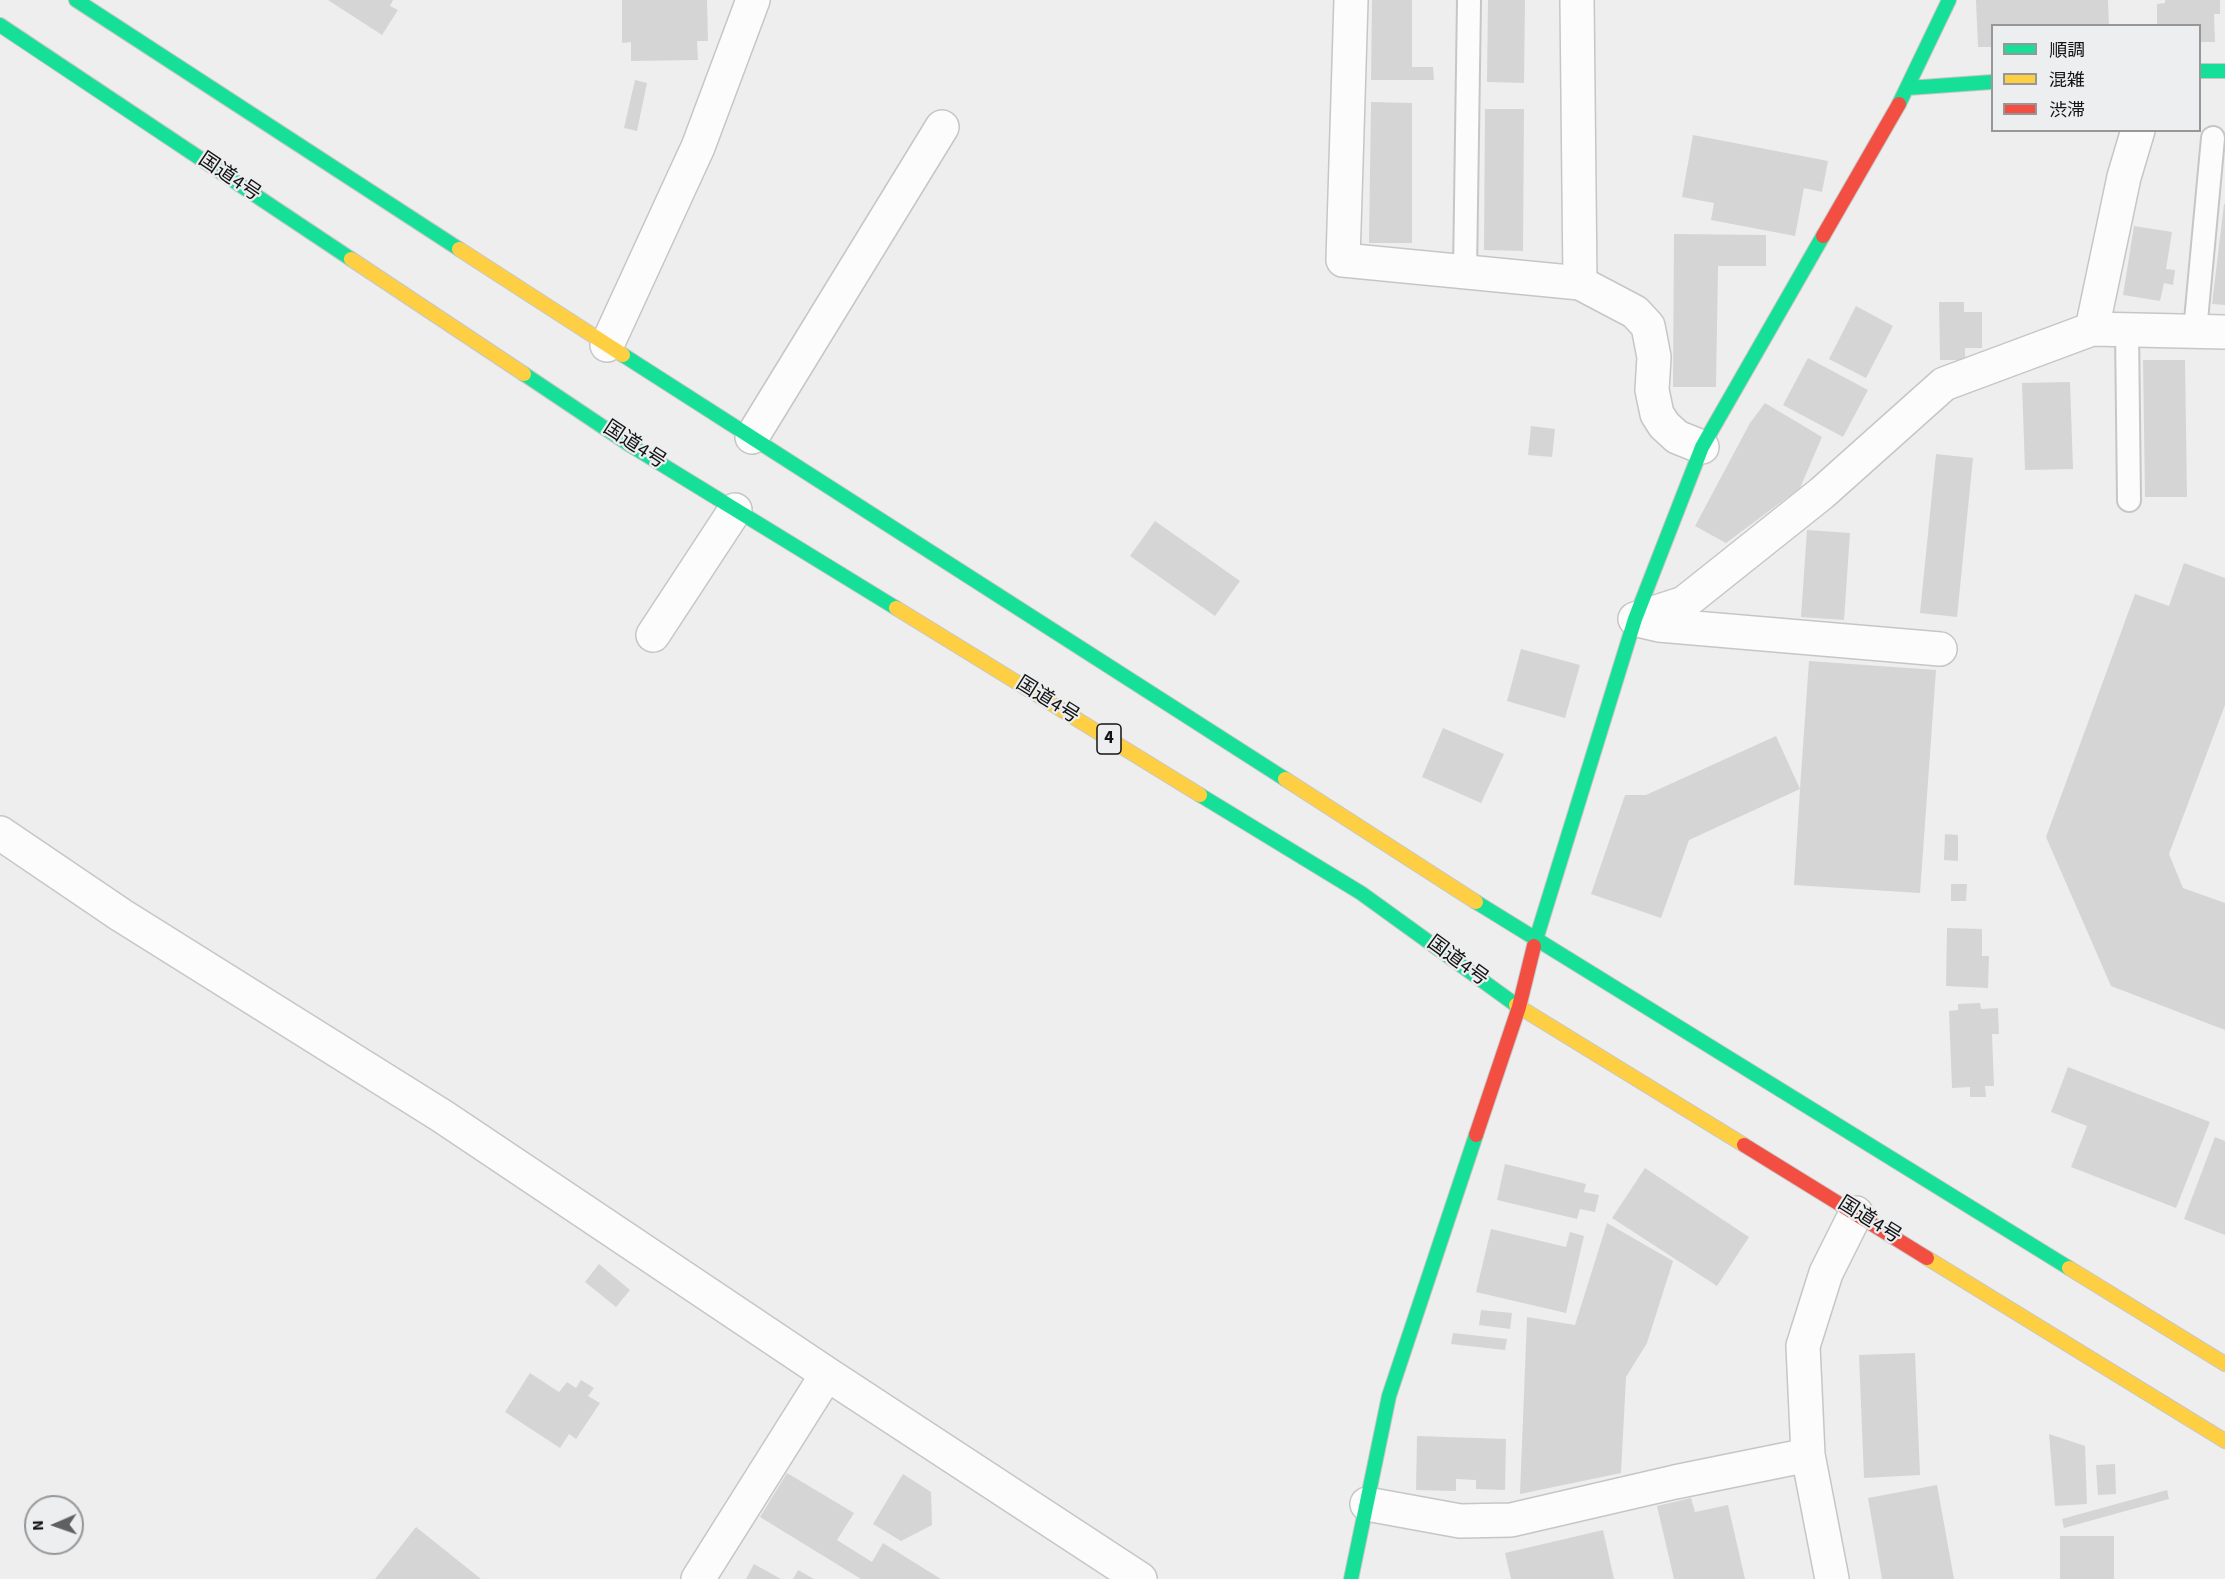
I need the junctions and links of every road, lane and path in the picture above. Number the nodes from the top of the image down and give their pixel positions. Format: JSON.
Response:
{"nodes":[{"id":1,"x":76,"y":0,"type":"edge"},
{"id":2,"x":753,"y":0,"type":"edge"},
{"id":3,"x":1351,"y":0,"type":"edge"},
{"id":4,"x":1469,"y":0,"type":"edge"},
{"id":5,"x":1577,"y":0,"type":"edge"},
{"id":6,"x":1950,"y":0,"type":"edge"},
{"id":7,"x":0,"y":25,"type":"edge"},
{"id":8,"x":2201,"y":71,"type":"edge"},
{"id":9,"x":2225,"y":71,"type":"edge"},
{"id":10,"x":1991,"y":82,"type":"edge"},
{"id":11,"x":1908,"y":88,"type":"junction"},
{"id":12,"x":942,"y":128,"type":"dead end"},
{"id":13,"x":2137,"y":132,"type":"edge"},
{"id":14,"x":2212,"y":138,"type":"dead end"},
{"id":15,"x":1465,"y":272,"type":"junction"},
{"id":16,"x":1580,"y":283,"type":"junction"},
{"id":17,"x":2092,"y":330,"type":"junction"},
{"id":18,"x":2127,"y":330,"type":"junction"},
{"id":19,"x":2210,"y":332,"type":"edge"},
{"id":20,"x":607,"y":345,"type":"junction"},
{"id":21,"x":752,"y":437,"type":"junction"},
{"id":22,"x":1702,"y":447,"type":"junction"},
{"id":23,"x":2129,"y":500,"type":"dead end"},
{"id":24,"x":735,"y":510,"type":"junction"},
{"id":25,"x":1635,"y":619,"type":"junction"},
{"id":26,"x":653,"y":635,"type":"dead end"},
{"id":27,"x":1940,"y":650,"type":"dead end"},
{"id":28,"x":0,"y":833,"type":"edge"},
{"id":29,"x":1536,"y":940,"type":"junction"},
{"id":30,"x":1519,"y":1007,"type":"junction"},
{"id":31,"x":1856,"y":1213,"type":"junction"},
{"id":32,"x":2225,"y":1365,"type":"edge"},
{"id":33,"x":827,"y":1374,"type":"junction"},
{"id":34,"x":2225,"y":1441,"type":"edge"},
{"id":35,"x":1808,"y":1455,"type":"junction"},
{"id":36,"x":1367,"y":1504,"type":"junction"},
{"id":37,"x":698,"y":1579,"type":"edge"},
{"id":38,"x":1140,"y":1579,"type":"edge"},
{"id":39,"x":1351,"y":1579,"type":"edge"},
{"id":40,"x":1832,"y":1579,"type":"edge"}],
"edges":[{"from":1,"to":20,"type":"main road"},
{"from":2,"to":20,"type":"street"},
{"from":3,"to":15,"type":"street"},
{"from":4,"to":15,"type":"lane"},
{"from":5,"to":16,"type":"street"},
{"from":6,"to":11,"type":"main road"},
{"from":7,"to":24,"type":"main road","name":"国道4号","number":"4"},
{"from":8,"to":9,"type":"main road"},
{"from":10,"to":11,"type":"main road"},
{"from":11,"to":22,"type":"main road"},
{"from":12,"to":21,"type":"street"},
{"from":13,"to":17,"type":"street"},
{"from":14,"to":19,"type":"lane"},
{"from":15,"to":16,"type":"street"},
{"from":16,"to":22,"type":"street"},
{"from":17,"to":18,"type":"street"},
{"from":17,"to":25,"type":"street"},
{"from":18,"to":19,"type":"street"},
{"from":18,"to":23,"type":"lane"},
{"from":20,"to":21,"type":"main road"},
{"from":21,"to":29,"type":"main road"},
{"from":22,"to":25,"type":"main road"},
{"from":24,"to":26,"type":"street"},
{"from":24,"to":30,"type":"main road","name":"国道4号","number":"4"},
{"from":25,"to":27,"type":"street"},
{"from":25,"to":29,"type":"main road"},
{"from":28,"to":33,"type":"street"},
{"from":29,"to":30,"type":"main road"},
{"from":29,"to":32,"type":"main road"},
{"from":30,"to":31,"type":"main road","name":"国道4号","number":"4"},
{"from":30,"to":36,"type":"main road"},
{"from":31,"to":34,"type":"main road","name":"国道4号","number":"4"},
{"from":31,"to":35,"type":"street"},
{"from":33,"to":37,"type":"street"},
{"from":33,"to":38,"type":"street"},
{"from":35,"to":36,"type":"street"},
{"from":35,"to":40,"type":"street"},
{"from":36,"to":39,"type":"main road"}]}
